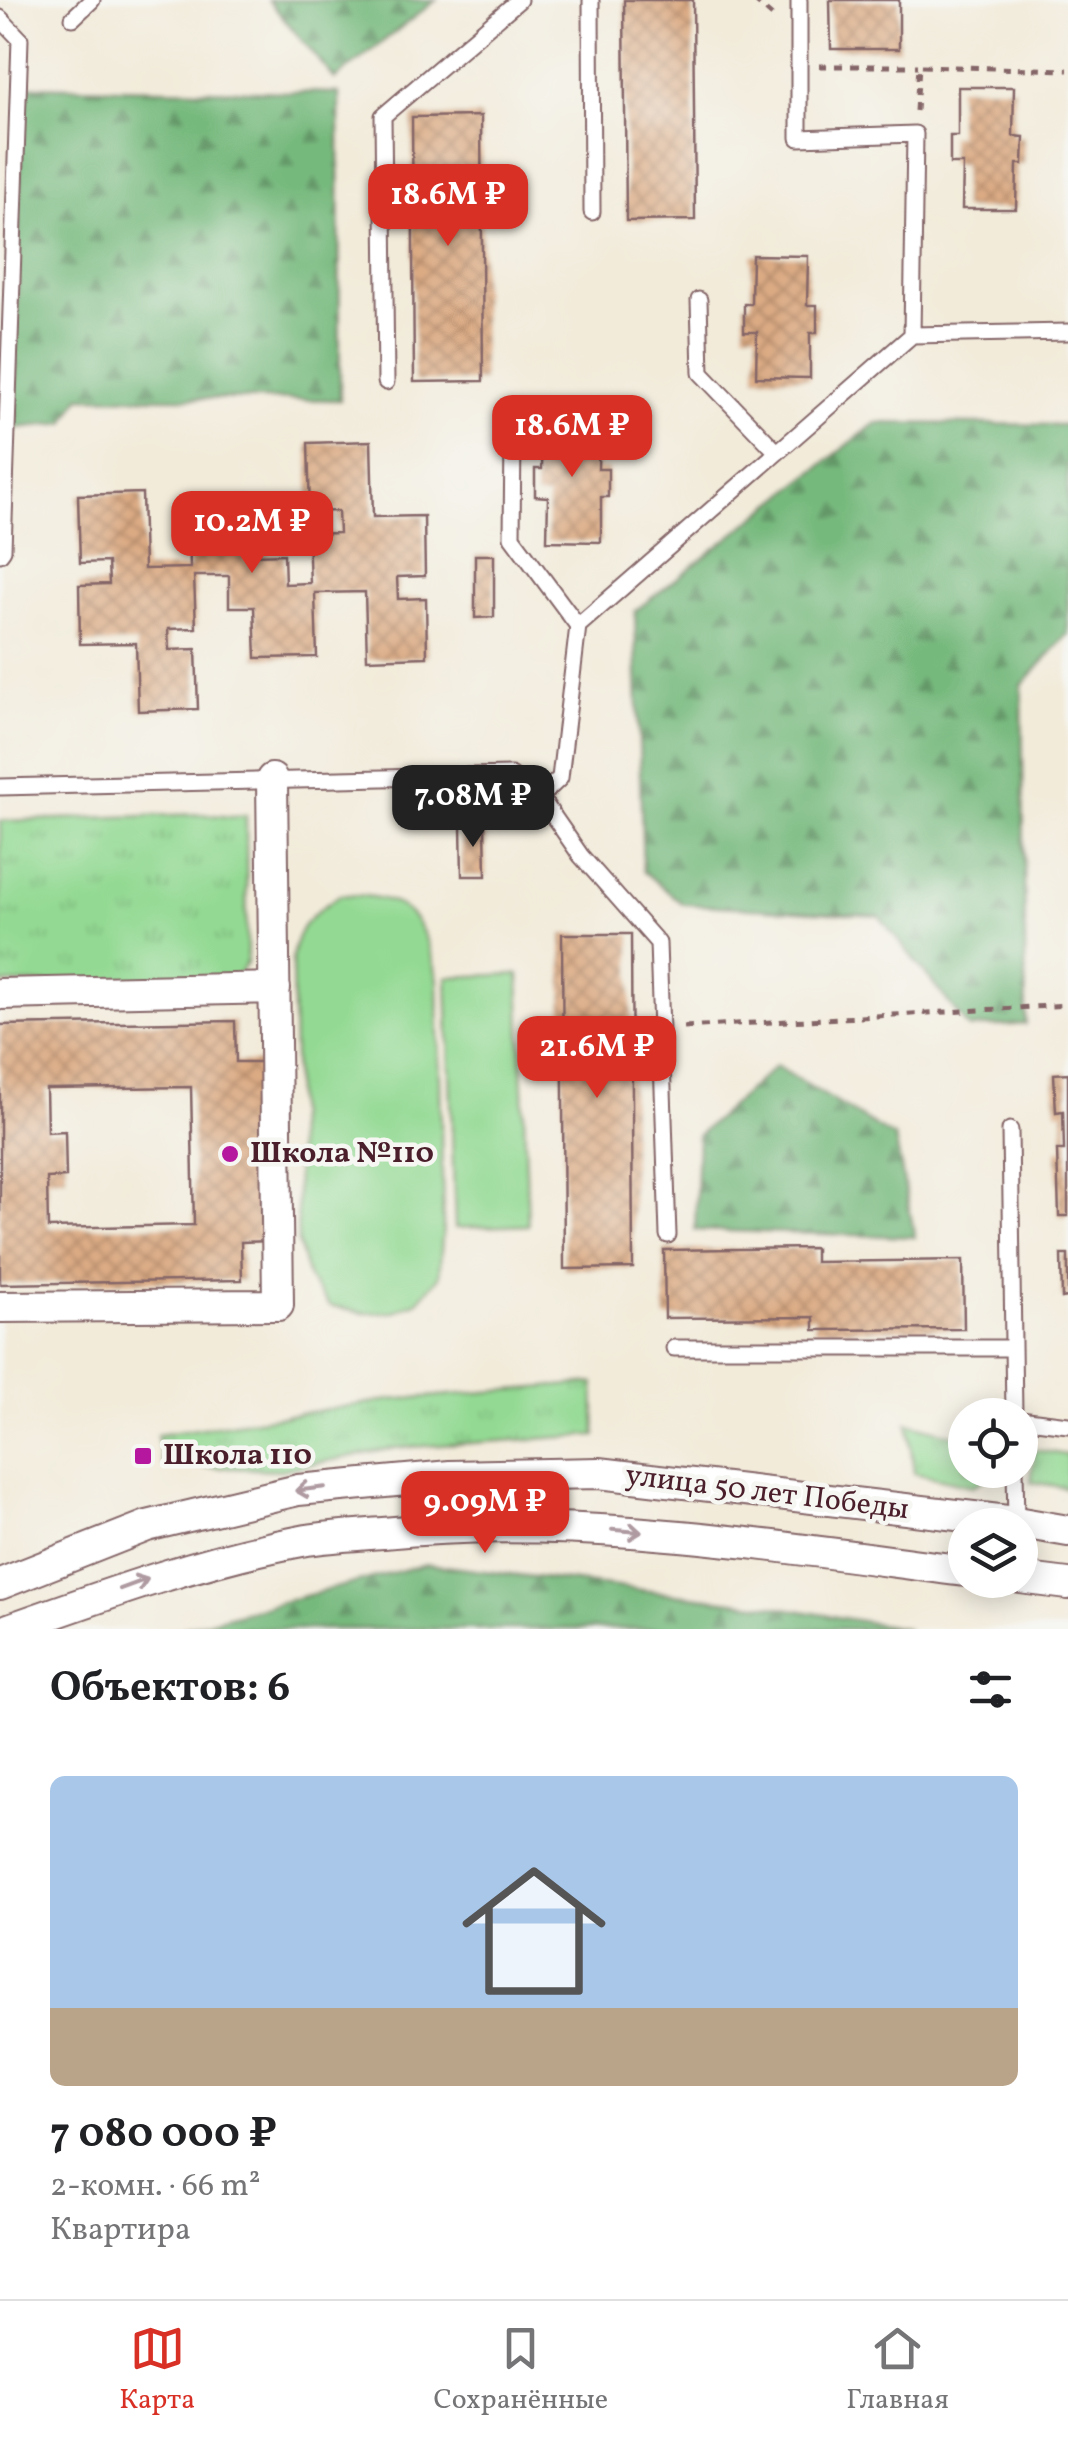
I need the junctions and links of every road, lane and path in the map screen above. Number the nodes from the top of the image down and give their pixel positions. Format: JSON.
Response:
{"nodes":[{"id":1,"x":92,"y":0,"type":"edge"},
{"id":2,"x":518,"y":0,"type":"edge"},
{"id":3,"x":591,"y":0,"type":"edge"},
{"id":4,"x":799,"y":0,"type":"edge"},
{"id":5,"x":0,"y":18,"type":"edge"},
{"id":6,"x":73,"y":18,"type":"dead end"},
{"id":7,"x":801,"y":66,"type":"junction"},
{"id":8,"x":919,"y":66,"type":"junction"},
{"id":9,"x":1068,"y":70,"type":"edge"},
{"id":10,"x":915,"y":134,"type":"junction"},
{"id":11,"x":592,"y":212,"type":"dead end"},
{"id":12,"x":700,"y":300,"type":"dead end"},
{"id":13,"x":1068,"y":332,"type":"edge"},
{"id":14,"x":912,"y":334,"type":"junction"},
{"id":15,"x":386,"y":382,"type":"dead end"},
{"id":16,"x":513,"y":438,"type":"dead end"},
{"id":17,"x":777,"y":452,"type":"junction"},
{"id":18,"x":0,"y":554,"type":"edge"},
{"id":19,"x":578,"y":626,"type":"junction"},
{"id":20,"x":272,"y":779,"type":"junction"},
{"id":21,"x":0,"y":787,"type":"edge"},
{"id":22,"x":540,"y":797,"type":"junction"},
{"id":23,"x":275,"y":988,"type":"junction"},
{"id":24,"x":0,"y":994,"type":"edge"},
{"id":25,"x":1068,"y":1005,"type":"edge"},
{"id":26,"x":661,"y":1028,"type":"junction"},
{"id":27,"x":1010,"y":1130,"type":"dead end"},
{"id":28,"x":668,"y":1234,"type":"dead end"},
{"id":29,"x":0,"y":1307,"type":"edge"},
{"id":30,"x":674,"y":1348,"type":"dead end"},
{"id":31,"x":1014,"y":1348,"type":"junction"},
{"id":32,"x":1016,"y":1398,"type":"edge"},
{"id":33,"x":1038,"y":1420,"type":"edge"},
{"id":34,"x":1068,"y":1424,"type":"edge"},
{"id":35,"x":948,"y":1515,"type":"edge"},
{"id":36,"x":1038,"y":1526,"type":"edge"},
{"id":37,"x":1068,"y":1531,"type":"edge"},
{"id":38,"x":948,"y":1569,"type":"edge"},
{"id":39,"x":1038,"y":1580,"type":"edge"},
{"id":40,"x":0,"y":1584,"type":"edge"},
{"id":41,"x":1068,"y":1584,"type":"edge"},
{"id":42,"x":9,"y":1629,"type":"edge"}],
"edges":[{"from":1,"to":6,"type":"lane"},
{"from":2,"to":15,"type":"lane"},
{"from":3,"to":11,"type":"lane"},
{"from":4,"to":7,"type":"lane"},
{"from":5,"to":18,"type":"lane"},
{"from":7,"to":8,"type":"path"},
{"from":7,"to":10,"type":"lane"},
{"from":8,"to":9,"type":"path"},
{"from":8,"to":10,"type":"path"},
{"from":10,"to":14,"type":"lane"},
{"from":12,"to":17,"type":"lane"},
{"from":13,"to":14,"type":"lane"},
{"from":14,"to":17,"type":"lane"},
{"from":16,"to":19,"type":"lane"},
{"from":17,"to":19,"type":"lane"},
{"from":19,"to":22,"type":"lane"},
{"from":20,"to":21,"type":"lane"},
{"from":20,"to":22,"type":"lane"},
{"from":20,"to":23,"type":"street"},
{"from":22,"to":26,"type":"lane"},
{"from":23,"to":24,"type":"street"},
{"from":23,"to":29,"type":"street"},
{"from":25,"to":26,"type":"path"},
{"from":26,"to":28,"type":"lane"},
{"from":27,"to":31,"type":"lane"},
{"from":30,"to":31,"type":"lane"},
{"from":31,"to":32,"type":"lane"},
{"from":33,"to":34,"type":"lane"},
{"from":35,"to":40,"type":"street","name":"улица 50 лет Победы","one_way":true},
{"from":36,"to":37,"type":"street","name":"улица 50 лет Победы"},
{"from":42,"to":38,"type":"street","name":"улица 50 лет Победы","one_way":true},
{"from":39,"to":41,"type":"street"}]}
